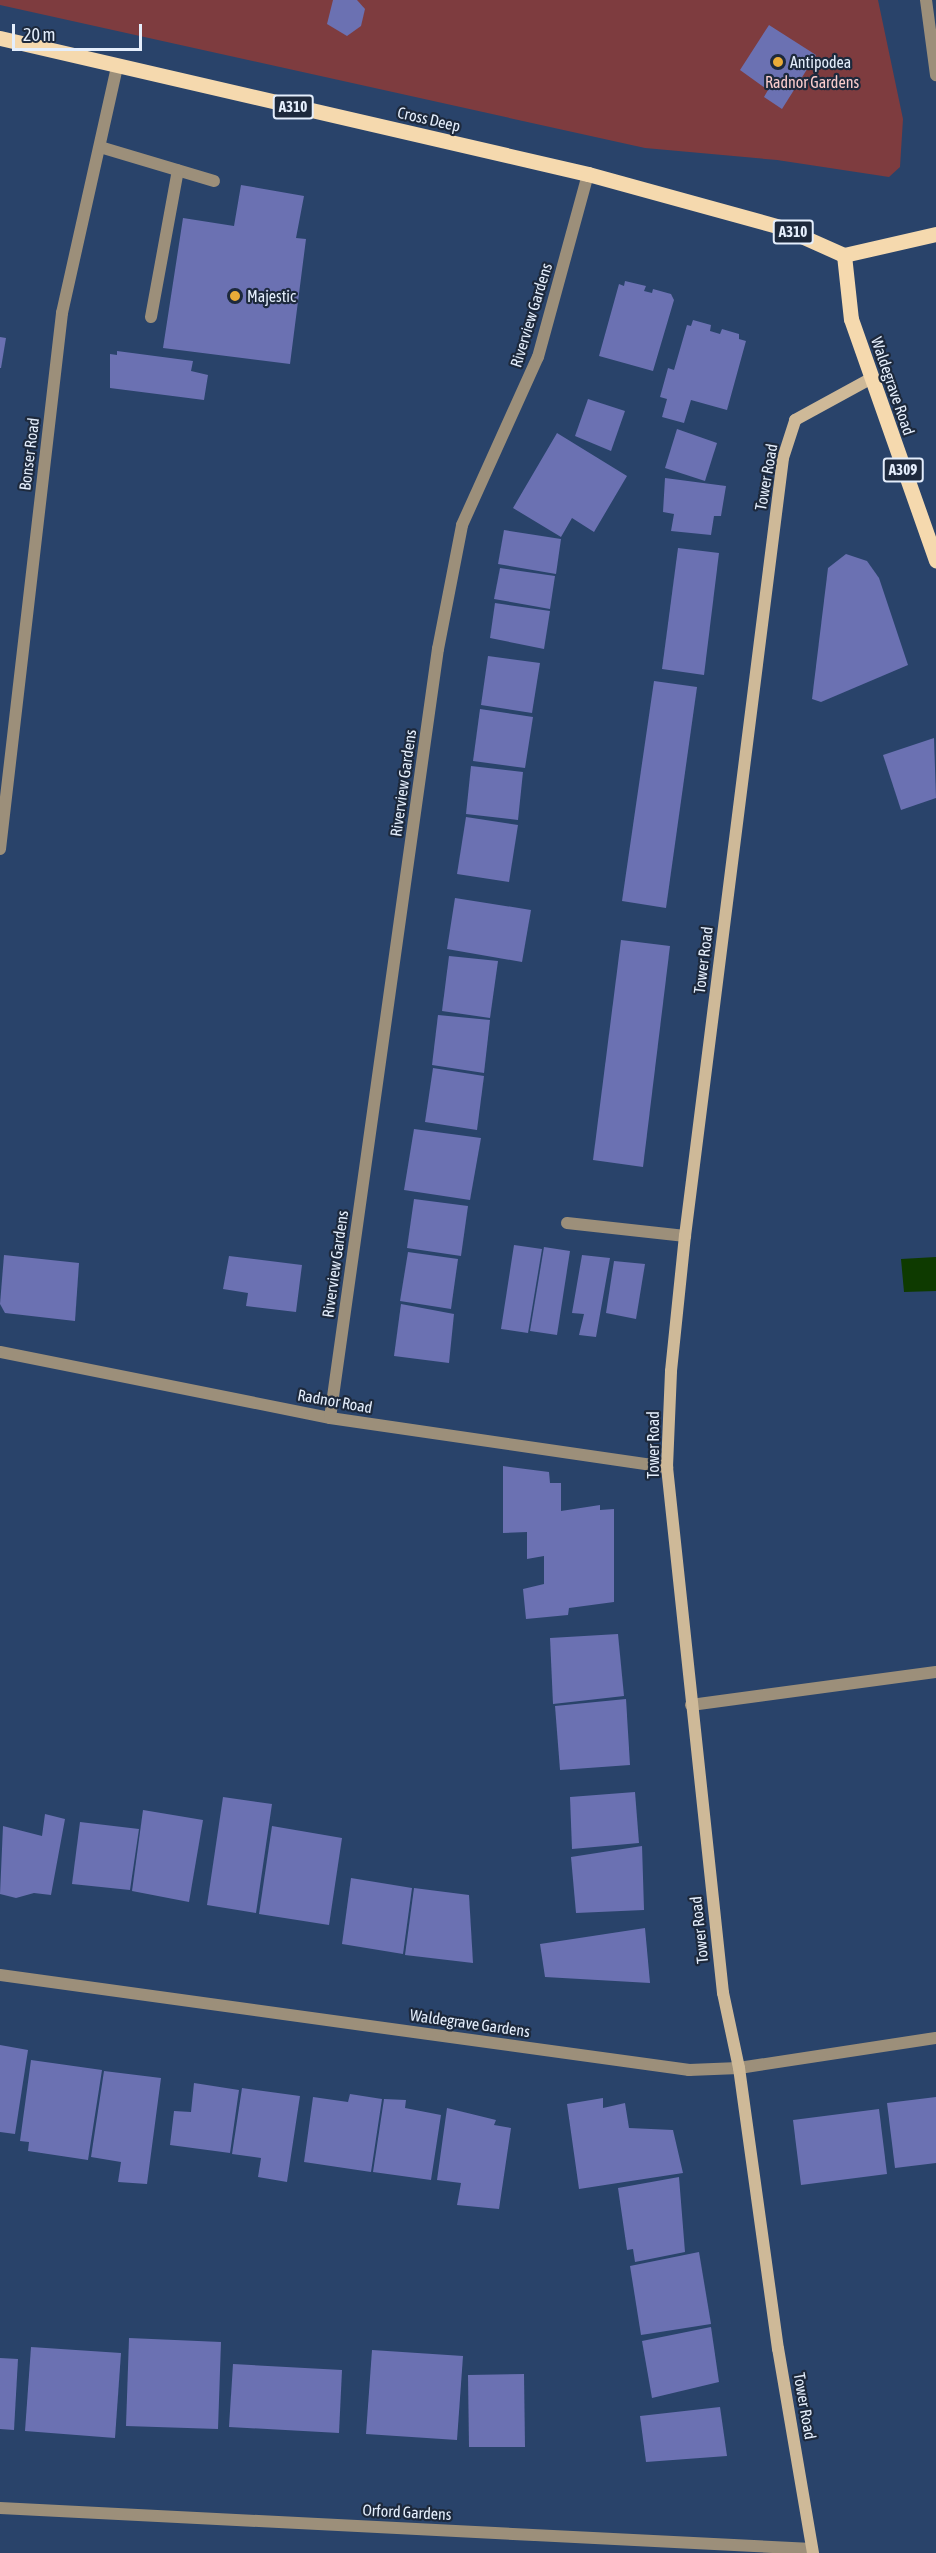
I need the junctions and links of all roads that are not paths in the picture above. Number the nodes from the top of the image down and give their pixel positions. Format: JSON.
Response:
{"nodes":[{"id":1,"x":926,"y":0,"type":"edge"},
{"id":2,"x":0,"y":38,"type":"edge"},
{"id":3,"x":117,"y":66,"type":"junction"},
{"id":4,"x":936,"y":75,"type":"edge"},
{"id":5,"x":100,"y":147,"type":"junction"},
{"id":6,"x":178,"y":170,"type":"junction"},
{"id":7,"x":588,"y":174,"type":"junction"},
{"id":8,"x":214,"y":181,"type":"dead end"},
{"id":9,"x":936,"y":234,"type":"edge"},
{"id":10,"x":844,"y":255,"type":"junction"},
{"id":11,"x":151,"y":318,"type":"dead end"},
{"id":12,"x":870,"y":379,"type":"junction"},
{"id":13,"x":936,"y":560,"type":"edge"},
{"id":14,"x":0,"y":849,"type":"edge"},
{"id":15,"x":567,"y":1223,"type":"dead end"},
{"id":16,"x":685,"y":1236,"type":"junction"},
{"id":17,"x":0,"y":1352,"type":"edge"},
{"id":18,"x":330,"y":1418,"type":"junction"},
{"id":19,"x":667,"y":1467,"type":"junction"},
{"id":20,"x":936,"y":1672,"type":"edge"},
{"id":21,"x":691,"y":1705,"type":"junction"},
{"id":22,"x":0,"y":1975,"type":"edge"},
{"id":23,"x":936,"y":2038,"type":"edge"},
{"id":24,"x":739,"y":2068,"type":"junction"},
{"id":25,"x":0,"y":2508,"type":"edge"},
{"id":26,"x":812,"y":2551,"type":"edge"}],
"edges":[{"from":1,"to":4,"type":"street"},
{"from":2,"to":3,"type":"main road","name":"Cross Deep","number":"A310"},
{"from":3,"to":5,"type":"street","name":"Bonser Road"},
{"from":3,"to":7,"type":"main road","name":"Cross Deep","number":"A310"},
{"from":5,"to":6,"type":"street"},
{"from":5,"to":14,"type":"street","name":"Bonser Road"},
{"from":6,"to":8,"type":"street"},
{"from":6,"to":11,"type":"street"},
{"from":7,"to":10,"type":"main road","name":"Cross Deep","number":"A310"},
{"from":7,"to":18,"type":"street","name":"Riverview Gardens"},
{"from":9,"to":10,"type":"main road"},
{"from":10,"to":12,"type":"main road","name":"Waldegrave Road","number":"A309"},
{"from":12,"to":13,"type":"main road","name":"Waldegrave Road","number":"A309"},
{"from":12,"to":16,"type":"street","name":"Tower Road"},
{"from":15,"to":16,"type":"street"},
{"from":16,"to":19,"type":"street","name":"Tower Road"},
{"from":17,"to":18,"type":"street","name":"Radnor Road"},
{"from":18,"to":19,"type":"street","name":"Radnor Road"},
{"from":19,"to":21,"type":"street","name":"Tower Road"},
{"from":20,"to":21,"type":"street"},
{"from":21,"to":24,"type":"street","name":"Tower Road"},
{"from":22,"to":24,"type":"street","name":"Waldegrave Gardens"},
{"from":23,"to":24,"type":"street","name":"Waldegrave Gardens"},
{"from":24,"to":26,"type":"street","name":"Tower Road"},
{"from":25,"to":26,"type":"street","name":"Orford Gardens"}]}
